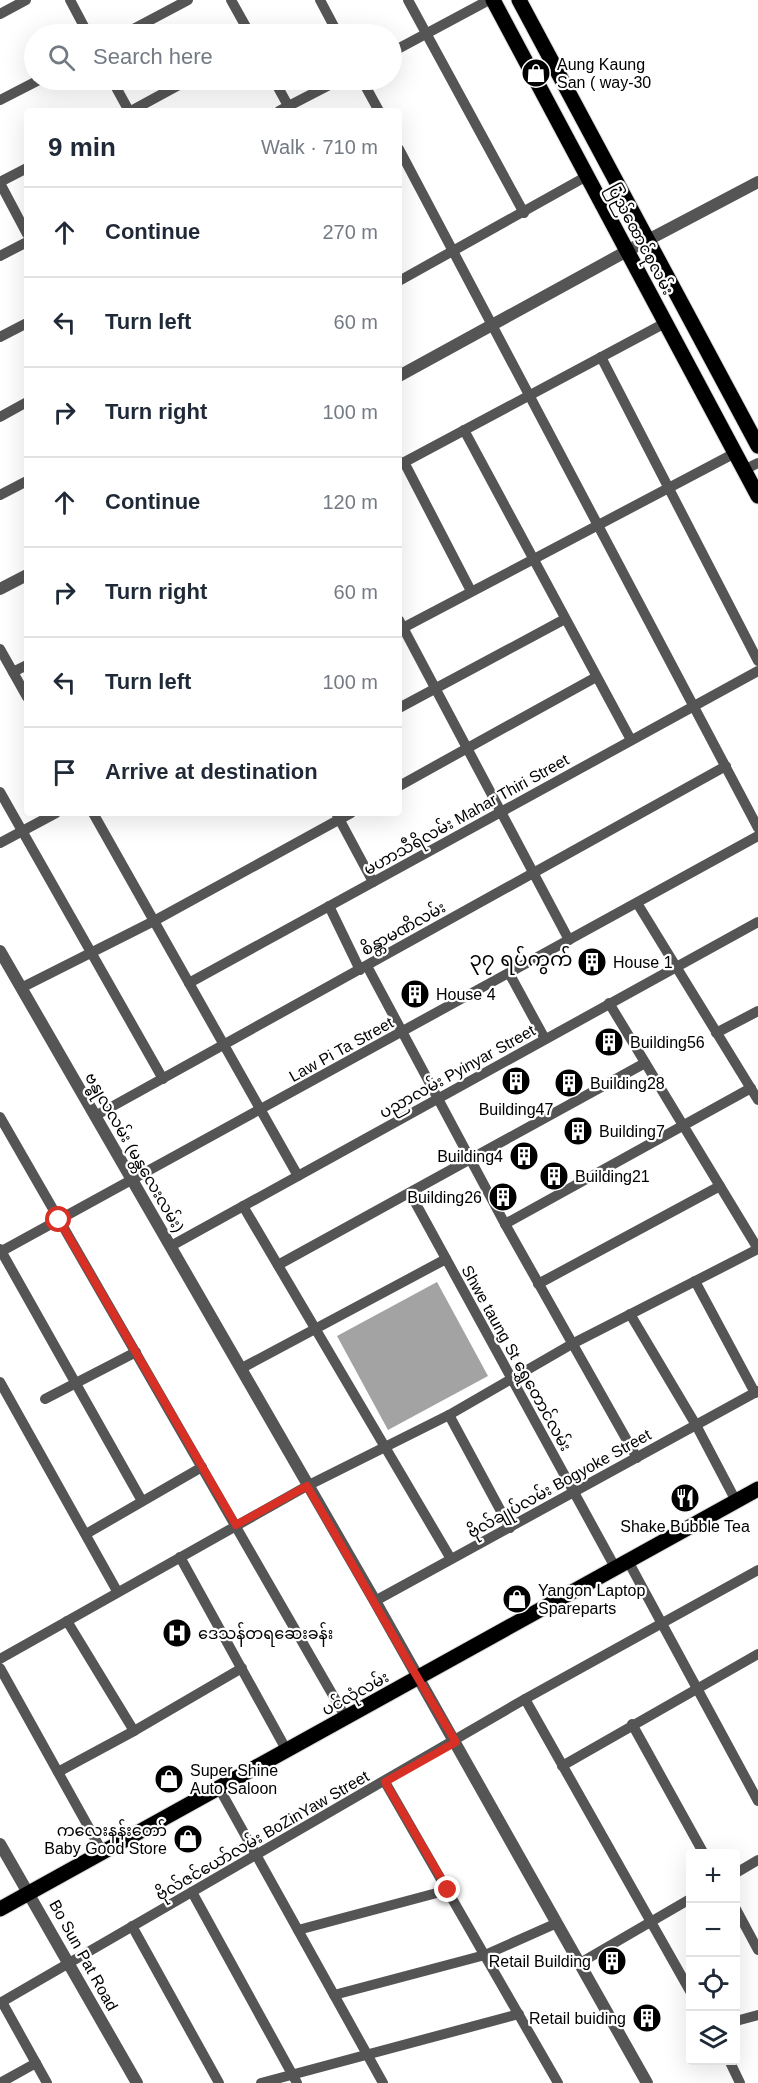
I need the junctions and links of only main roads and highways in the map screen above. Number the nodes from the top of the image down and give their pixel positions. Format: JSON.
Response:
{"nodes":[{"id":1,"x":491,"y":0,"type":"edge"},
{"id":2,"x":519,"y":0,"type":"edge"},
{"id":3,"x":758,"y":446,"type":"edge"},
{"id":4,"x":751,"y":466,"type":"edge"},
{"id":5,"x":758,"y":496,"type":"edge"},
{"id":6,"x":758,"y":1489,"type":"edge"},
{"id":7,"x":0,"y":1910,"type":"edge"}],
"edges":[{"from":1,"to":4,"type":"main road","name":"ပြည်ထောင်စုလမ်း"},
{"from":2,"to":3,"type":"main road","name":"ပြည်ထောင်စုလမ်း"},
{"from":4,"to":5,"type":"main road","name":"ပြည်ထောင်စုလမ်း"},
{"from":6,"to":7,"type":"main road","name":"ပင်လုံလမ်း"}]}
